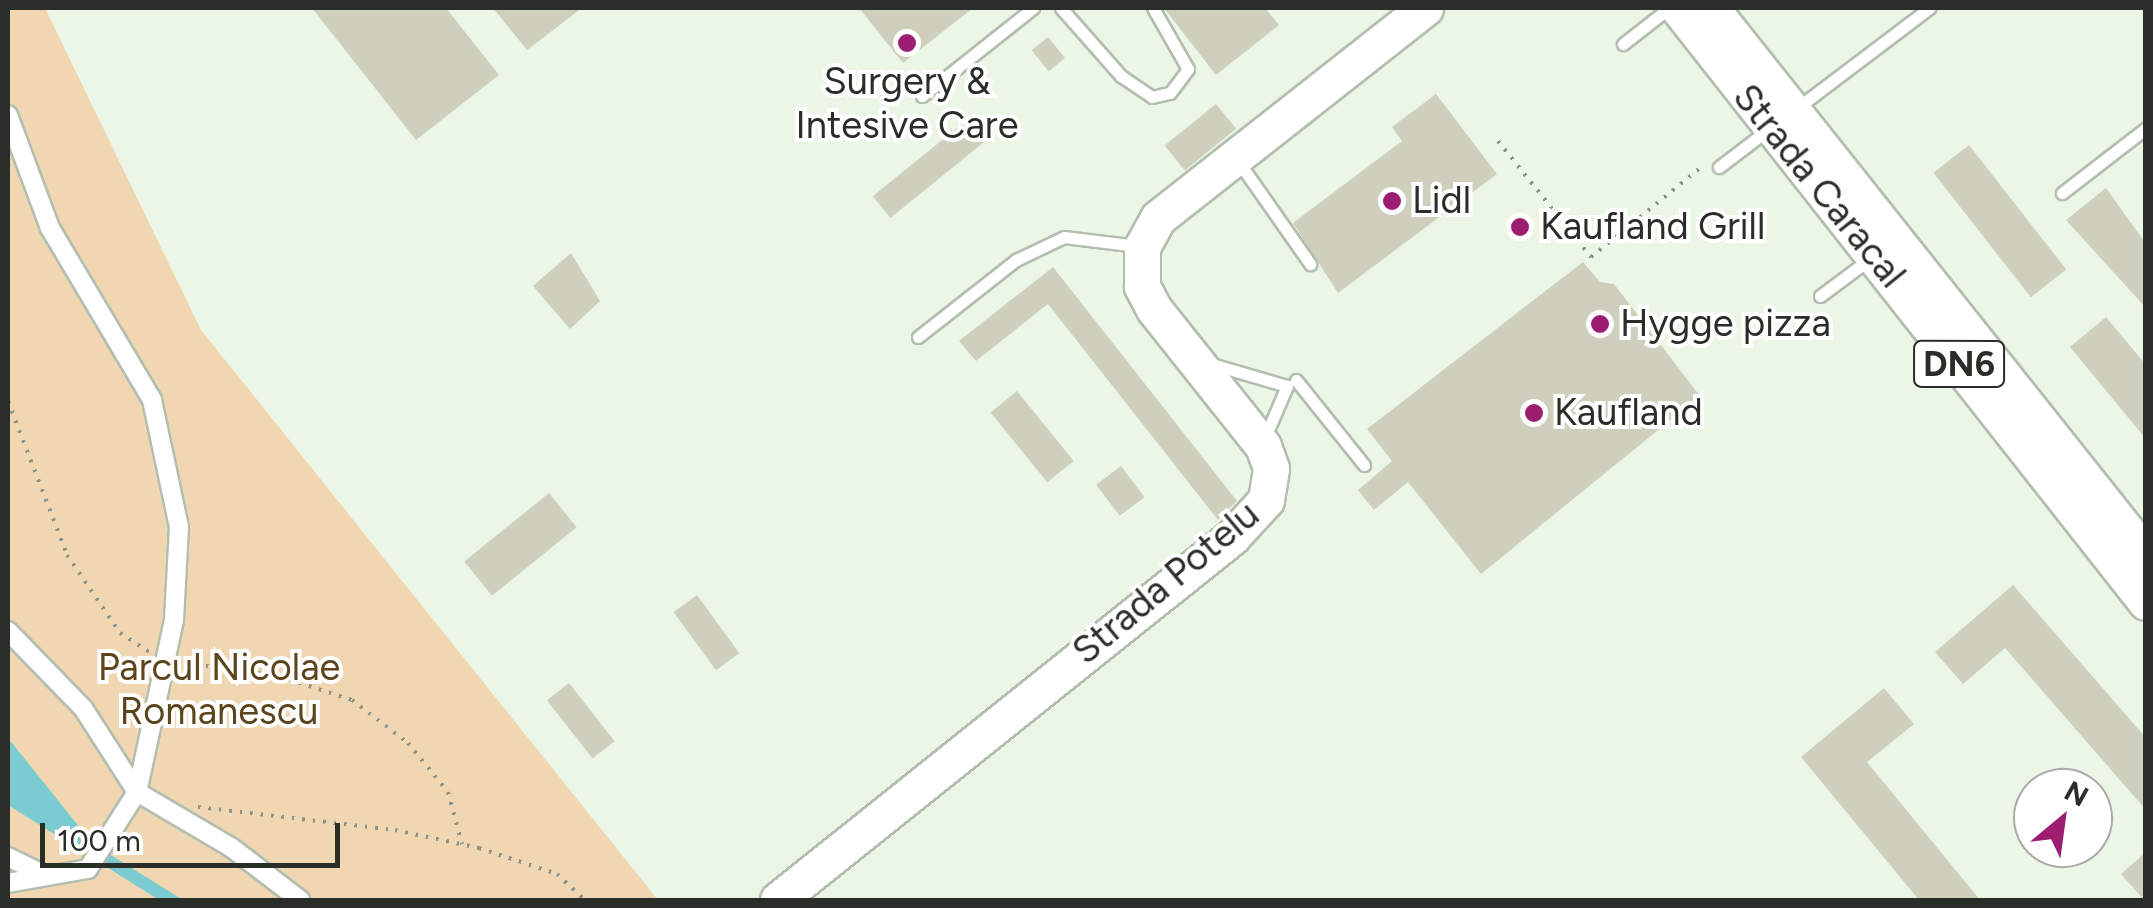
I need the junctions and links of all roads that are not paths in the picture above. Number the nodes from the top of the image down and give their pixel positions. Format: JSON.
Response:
{"nodes":[{"id":1,"x":1034,"y":8,"type":"edge"},
{"id":2,"x":1061,"y":8,"type":"edge"},
{"id":3,"x":1153,"y":8,"type":"edge"},
{"id":4,"x":1425,"y":8,"type":"edge"},
{"id":5,"x":1670,"y":8,"type":"edge"},
{"id":6,"x":1678,"y":8,"type":"edge"},
{"id":7,"x":1711,"y":8,"type":"edge"},
{"id":8,"x":1929,"y":8,"type":"edge"},
{"id":9,"x":1623,"y":44,"type":"dead end"},
{"id":10,"x":922,"y":96,"type":"dead end"},
{"id":11,"x":8,"y":115,"type":"edge"},
{"id":12,"x":1782,"y":119,"type":"junction"},
{"id":13,"x":2146,"y":128,"type":"edge"},
{"id":14,"x":1235,"y":158,"type":"junction"},
{"id":15,"x":1716,"y":163,"type":"road end"},
{"id":16,"x":2062,"y":192,"type":"dead end"},
{"id":17,"x":1142,"y":247,"type":"junction"},
{"id":18,"x":1874,"y":255,"type":"junction"},
{"id":19,"x":1310,"y":264,"type":"dead end"},
{"id":20,"x":1820,"y":296,"type":"dead end"},
{"id":21,"x":918,"y":337,"type":"dead end"},
{"id":22,"x":1182,"y":343,"type":"junction"},
{"id":23,"x":1296,"y":380,"type":"dead end"},
{"id":24,"x":1263,"y":446,"type":"junction"},
{"id":25,"x":1364,"y":464,"type":"dead end"},
{"id":26,"x":2146,"y":556,"type":"edge"},
{"id":27,"x":2146,"y":602,"type":"edge"},
{"id":28,"x":8,"y":631,"type":"edge"},
{"id":29,"x":137,"y":792,"type":"junction"},
{"id":30,"x":8,"y":857,"type":"edge"},
{"id":31,"x":52,"y":878,"type":"junction"},
{"id":32,"x":8,"y":883,"type":"edge"},
{"id":33,"x":300,"y":900,"type":"edge"},
{"id":34,"x":778,"y":900,"type":"edge"}],
"edges":[{"from":1,"to":10,"type":"lane"},
{"from":2,"to":3,"type":"lane"},
{"from":4,"to":14,"type":"main road"},
{"from":5,"to":9,"type":"lane"},
{"from":6,"to":12,"type":"main road","name":"Strada Caracal","number":"DN6"},
{"from":7,"to":12,"type":"main road","name":"Strada Caracal","number":"DN6"},
{"from":8,"to":12,"type":"lane"},
{"from":11,"to":29,"type":"street"},
{"from":12,"to":15,"type":"lane"},
{"from":12,"to":18,"type":"main road","name":"Strada Caracal","number":"DN6"},
{"from":12,"to":26,"type":"main road","name":"Strada Caracal","number":"DN6"},
{"from":13,"to":16,"type":"lane"},
{"from":14,"to":17,"type":"main road"},
{"from":14,"to":19,"type":"lane"},
{"from":17,"to":21,"type":"lane"},
{"from":17,"to":22,"type":"main road","name":"Strada Potelu"},
{"from":18,"to":20,"type":"lane"},
{"from":18,"to":27,"type":"main road","name":"Strada Caracal","number":"DN6"},
{"from":22,"to":24,"type":"main road","name":"Strada Potelu"},
{"from":22,"to":24,"type":"lane"},
{"from":23,"to":25,"type":"lane"},
{"from":24,"to":34,"type":"main road","name":"Strada Potelu"},
{"from":28,"to":29,"type":"street"},
{"from":29,"to":31,"type":"street"},
{"from":29,"to":33,"type":"street"},
{"from":30,"to":31,"type":"street"},
{"from":31,"to":32,"type":"street"}]}
